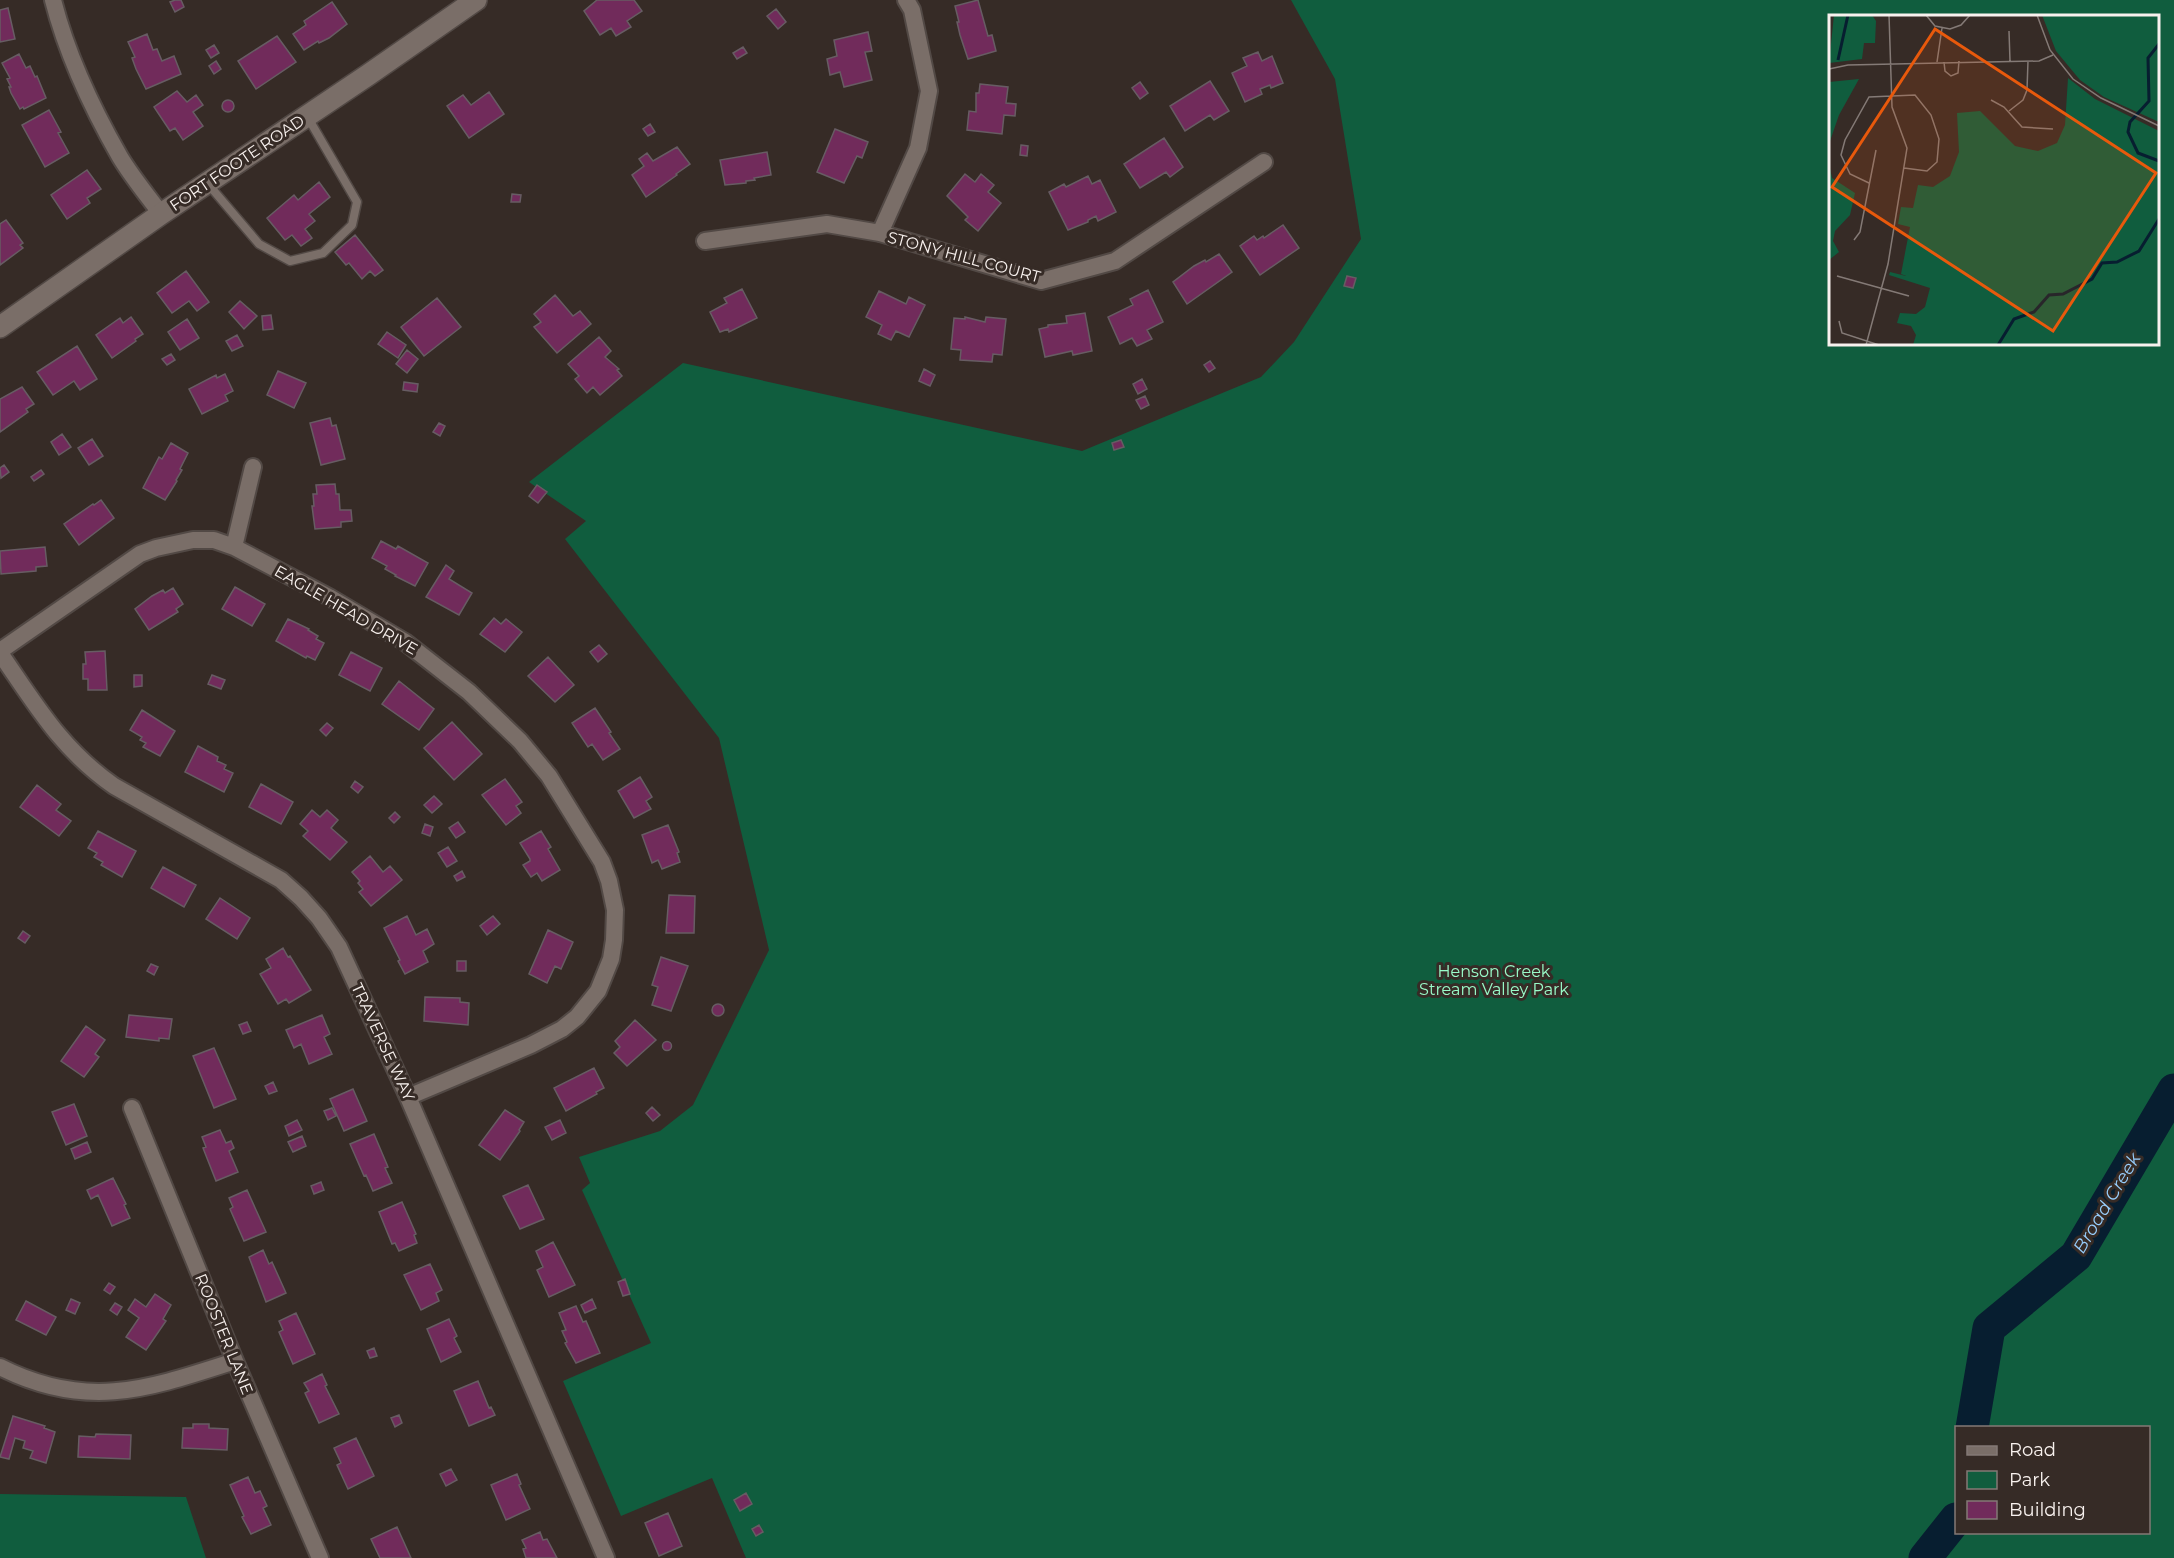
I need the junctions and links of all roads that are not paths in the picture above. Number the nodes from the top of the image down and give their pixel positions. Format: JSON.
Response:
{"nodes":[{"id":1,"x":53,"y":0,"type":"edge"},
{"id":2,"x":476,"y":0,"type":"edge"},
{"id":3,"x":906,"y":0,"type":"edge"},
{"id":4,"x":307,"y":116,"type":"junction"},
{"id":5,"x":1264,"y":162,"type":"dead end"},
{"id":6,"x":207,"y":183,"type":"junction"},
{"id":7,"x":161,"y":214,"type":"junction"},
{"id":8,"x":880,"y":234,"type":"junction"},
{"id":9,"x":705,"y":241,"type":"dead end"},
{"id":10,"x":0,"y":327,"type":"edge"},
{"id":11,"x":253,"y":468,"type":"dead end"},
{"id":12,"x":234,"y":547,"type":"junction"},
{"id":13,"x":0,"y":652,"type":"edge"},
{"id":14,"x":408,"y":1097,"type":"junction"},
{"id":15,"x":132,"y":1108,"type":"dead end"},
{"id":16,"x":235,"y":1361,"type":"junction"},
{"id":17,"x":0,"y":1367,"type":"edge"},
{"id":18,"x":320,"y":1558,"type":"edge"},
{"id":19,"x":606,"y":1558,"type":"edge"}],
"edges":[{"from":1,"to":7,"type":"street"},
{"from":2,"to":4,"type":"street","name":"FORT FOOTE ROAD"},
{"from":3,"to":8,"type":"street"},
{"from":4,"to":6,"type":"street","name":"FORT FOOTE ROAD"},
{"from":4,"to":6,"type":"lane"},
{"from":5,"to":8,"type":"street","name":"STONY HILL COURT"},
{"from":6,"to":7,"type":"street","name":"FORT FOOTE ROAD"},
{"from":7,"to":10,"type":"street","name":"FORT FOOTE ROAD"},
{"from":8,"to":9,"type":"street","name":"STONY HILL COURT"},
{"from":11,"to":12,"type":"street"},
{"from":12,"to":13,"type":"street","name":"EAGLE HEAD DRIVE"},
{"from":12,"to":14,"type":"street","name":"EAGLE HEAD DRIVE"},
{"from":13,"to":14,"type":"street","name":"TRAVERSE WAY"},
{"from":14,"to":19,"type":"street","name":"TRAVERSE WAY"},
{"from":15,"to":16,"type":"street","name":"ROOSTER LANE"},
{"from":16,"to":17,"type":"street"},
{"from":16,"to":18,"type":"street","name":"ROOSTER LANE"}]}
